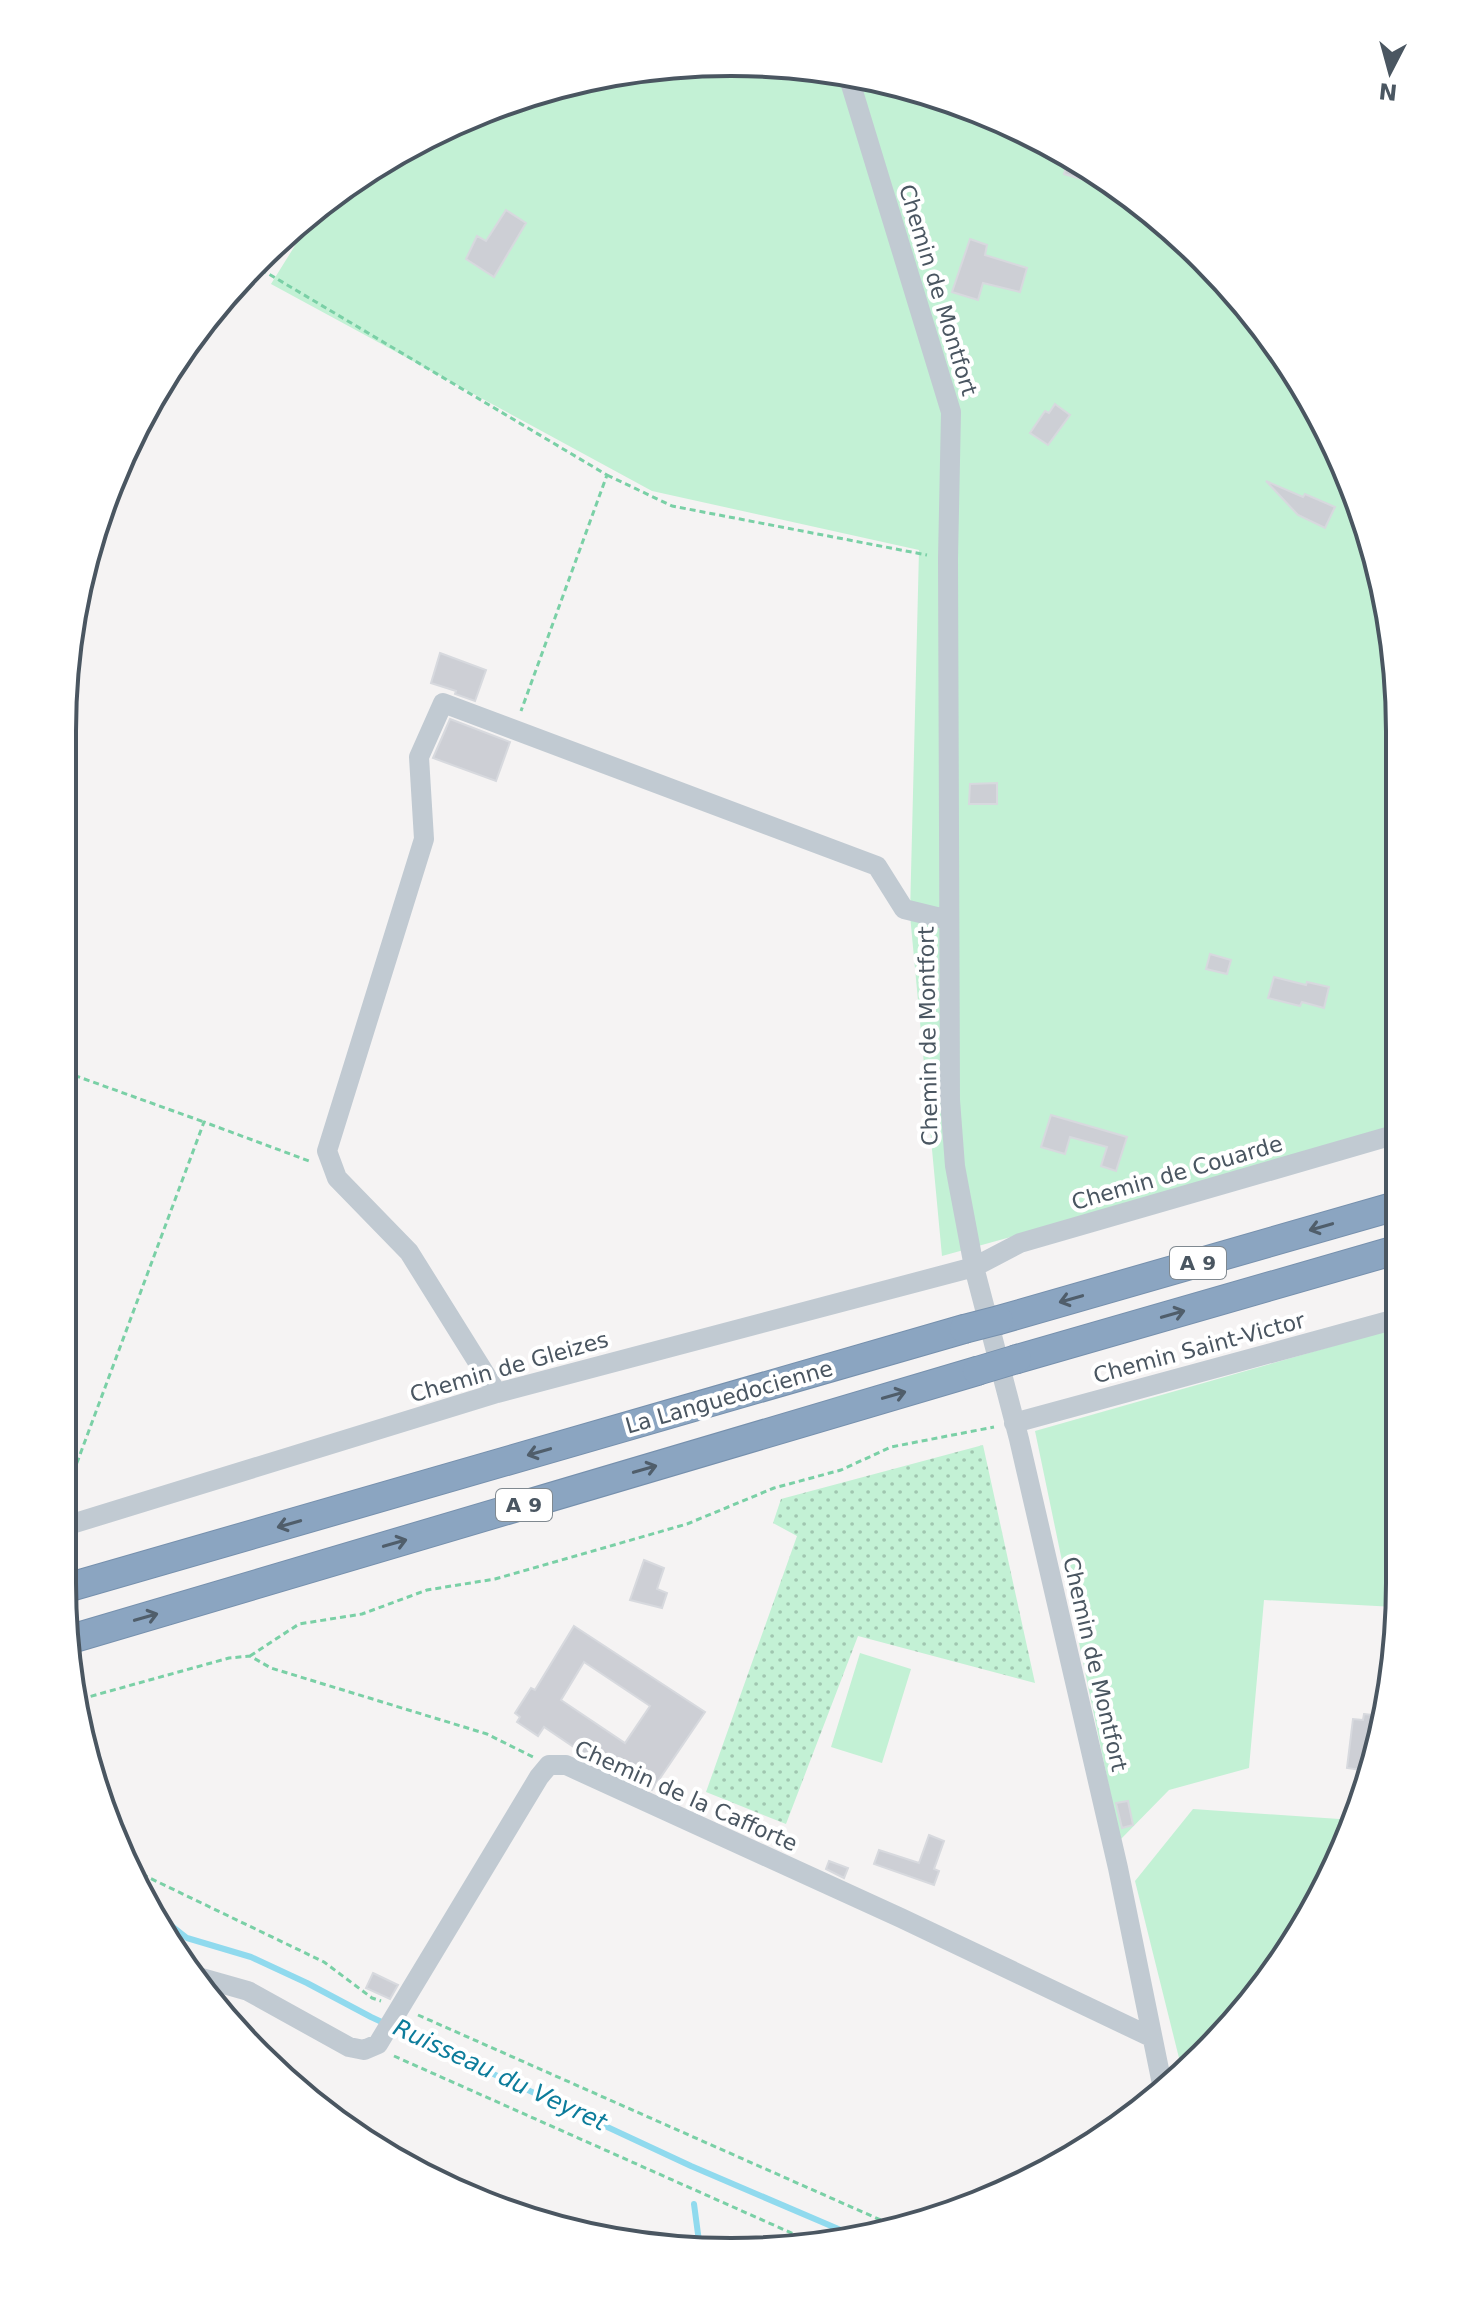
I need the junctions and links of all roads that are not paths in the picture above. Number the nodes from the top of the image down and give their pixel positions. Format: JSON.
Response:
{"nodes":[{"id":1,"x":852,"y":88,"type":"edge"},
{"id":2,"x":949,"y":920,"type":"junction"},
{"id":3,"x":1386,"y":1137,"type":"edge"},
{"id":4,"x":1386,"y":1209,"type":"edge"},
{"id":5,"x":1386,"y":1253,"type":"edge"},
{"id":6,"x":974,"y":1267,"type":"junction"},
{"id":7,"x":1386,"y":1322,"type":"edge"},
{"id":8,"x":497,"y":1393,"type":"junction"},
{"id":9,"x":1014,"y":1423,"type":"junction"},
{"id":10,"x":76,"y":1523,"type":"edge"},
{"id":11,"x":76,"y":1585,"type":"edge"},
{"id":12,"x":78,"y":1637,"type":"edge"},
{"id":13,"x":210,"y":1980,"type":"edge"},
{"id":14,"x":1151,"y":2037,"type":"junction"},
{"id":15,"x":1160,"y":2077,"type":"edge"}],
"edges":[{"from":1,"to":2,"type":"street","name":"Chemin de Montfort"},
{"from":2,"to":6,"type":"street","name":"Chemin de Montfort"},
{"from":2,"to":8,"type":"street"},
{"from":3,"to":6,"type":"street","name":"Chemin de Couarde"},
{"from":4,"to":11,"type":"highway","name":"La Languedocienne","number":"A 9","one_way":true,"bridge":true},
{"from":12,"to":5,"type":"highway","name":"La Languedocienne","number":"A 9","one_way":true,"bridge":true},
{"from":6,"to":8,"type":"street","name":"Chemin de Gleizes"},
{"from":6,"to":9,"type":"street","name":"Chemin de Montfort"},
{"from":7,"to":9,"type":"street","name":"Chemin Saint-Victor"},
{"from":8,"to":10,"type":"street","name":"Chemin de Gleizes"},
{"from":9,"to":14,"type":"street","name":"Chemin de Montfort"},
{"from":13,"to":14,"type":"street","name":"Chemin de la Cafforte"},
{"from":14,"to":15,"type":"street","name":"Chemin de Montfort"}]}
